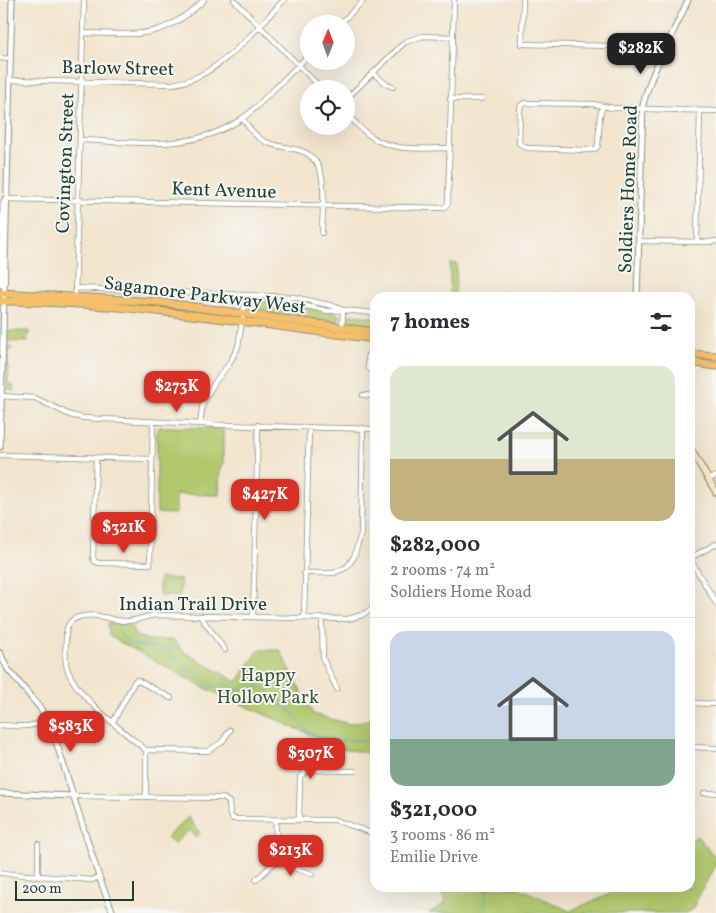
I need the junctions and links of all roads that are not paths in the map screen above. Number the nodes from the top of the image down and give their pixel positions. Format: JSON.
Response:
{"nodes":[{"id":1,"x":12,"y":0,"type":"edge"},
{"id":2,"x":84,"y":0,"type":"edge"},
{"id":3,"x":204,"y":0,"type":"edge"},
{"id":4,"x":234,"y":0,"type":"edge"},
{"id":5,"x":284,"y":0,"type":"edge"},
{"id":6,"x":364,"y":0,"type":"edge"},
{"id":7,"x":454,"y":0,"type":"edge"},
{"id":8,"x":523,"y":0,"type":"edge"},
{"id":9,"x":683,"y":0,"type":"edge"},
{"id":10,"x":688,"y":0,"type":"edge"},
{"id":11,"x":349,"y":15,"type":"edge"},
{"id":12,"x":259,"y":26,"type":"junction"},
{"id":13,"x":83,"y":33,"type":"junction"},
{"id":14,"x":453,"y":37,"type":"junction"},
{"id":15,"x":665,"y":49,"type":"junction"},
{"id":16,"x":0,"y":58,"type":"edge"},
{"id":17,"x":10,"y":59,"type":"junction"},
{"id":18,"x":298,"y":65,"type":"junction"},
{"id":19,"x":374,"y":73,"type":"junction"},
{"id":20,"x":10,"y":80,"type":"junction"},
{"id":21,"x":313,"y":80,"type":"edge"},
{"id":22,"x":82,"y":82,"type":"junction"},
{"id":23,"x":393,"y":87,"type":"dead end"},
{"id":24,"x":355,"y":91,"type":"edge"},
{"id":25,"x":450,"y":99,"type":"junction"},
{"id":26,"x":481,"y":99,"type":"dead end"},
{"id":27,"x":603,"y":106,"type":"junction"},
{"id":28,"x":643,"y":110,"type":"junction"},
{"id":29,"x":716,"y":110,"type":"edge"},
{"id":30,"x":700,"y":111,"type":"junction"},
{"id":31,"x":242,"y":118,"type":"junction"},
{"id":32,"x":355,"y":122,"type":"edge"},
{"id":33,"x":80,"y":140,"type":"junction"},
{"id":34,"x":449,"y":148,"type":"junction"},
{"id":35,"x":6,"y":199,"type":"junction"},
{"id":36,"x":78,"y":200,"type":"junction"},
{"id":37,"x":322,"y":207,"type":"junction"},
{"id":38,"x":322,"y":233,"type":"dead end"},
{"id":39,"x":639,"y":241,"type":"junction"},
{"id":40,"x":716,"y":241,"type":"edge"},
{"id":41,"x":697,"y":242,"type":"junction"},
{"id":42,"x":0,"y":284,"type":"edge"},
{"id":43,"x":75,"y":292,"type":"junction"},
{"id":44,"x":182,"y":292,"type":"junction"},
{"id":45,"x":638,"y":292,"type":"edge"},
{"id":46,"x":246,"y":296,"type":"junction"},
{"id":47,"x":2,"y":297,"type":"edge"},
{"id":48,"x":181,"y":304,"type":"junction"},
{"id":49,"x":343,"y":310,"type":"junction"},
{"id":50,"x":370,"y":313,"type":"edge"},
{"id":51,"x":243,"y":317,"type":"junction"},
{"id":52,"x":342,"y":329,"type":"junction"},
{"id":53,"x":370,"y":332,"type":"edge"},
{"id":54,"x":370,"y":338,"type":"edge"},
{"id":55,"x":695,"y":354,"type":"edge"},
{"id":56,"x":368,"y":355,"type":"dead end"},
{"id":57,"x":716,"y":356,"type":"edge"},
{"id":58,"x":695,"y":363,"type":"edge"},
{"id":59,"x":716,"y":366,"type":"edge"},
{"id":60,"x":370,"y":369,"type":"edge"},
{"id":61,"x":364,"y":395,"type":"dead end"},
{"id":62,"x":0,"y":396,"type":"edge"},
{"id":63,"x":370,"y":396,"type":"edge"},
{"id":64,"x":153,"y":422,"type":"junction"},
{"id":65,"x":200,"y":424,"type":"junction"},
{"id":66,"x":258,"y":426,"type":"junction"},
{"id":67,"x":309,"y":427,"type":"junction"},
{"id":68,"x":363,"y":428,"type":"junction"},
{"id":69,"x":370,"y":428,"type":"edge"},
{"id":70,"x":0,"y":447,"type":"edge"},
{"id":71,"x":0,"y":455,"type":"edge"},
{"id":72,"x":695,"y":456,"type":"edge"},
{"id":73,"x":96,"y":458,"type":"junction"},
{"id":74,"x":152,"y":459,"type":"junction"},
{"id":75,"x":716,"y":476,"type":"edge"},
{"id":76,"x":709,"y":479,"type":"junction"},
{"id":77,"x":716,"y":492,"type":"edge"},
{"id":78,"x":716,"y":544,"type":"edge"},
{"id":79,"x":695,"y":556,"type":"edge"},
{"id":80,"x":695,"y":567,"type":"edge"},
{"id":81,"x":304,"y":574,"type":"junction"},
{"id":82,"x":716,"y":603,"type":"edge"},
{"id":83,"x":370,"y":610,"type":"edge"},
{"id":84,"x":200,"y":616,"type":"junction"},
{"id":85,"x":254,"y":617,"type":"junction"},
{"id":86,"x":304,"y":618,"type":"junction"},
{"id":87,"x":322,"y":619,"type":"junction"},
{"id":88,"x":225,"y":650,"type":"dead end"},
{"id":89,"x":0,"y":653,"type":"edge"},
{"id":90,"x":337,"y":689,"type":"dead end"},
{"id":91,"x":171,"y":698,"type":"dead end"},
{"id":92,"x":695,"y":703,"type":"edge"},
{"id":93,"x":716,"y":704,"type":"edge"},
{"id":94,"x":46,"y":719,"type":"junction"},
{"id":95,"x":113,"y":722,"type":"junction"},
{"id":96,"x":0,"y":724,"type":"edge"},
{"id":97,"x":230,"y":730,"type":"dead end"},
{"id":98,"x":695,"y":747,"type":"edge"},
{"id":99,"x":716,"y":748,"type":"edge"},
{"id":100,"x":146,"y":750,"type":"junction"},
{"id":101,"x":354,"y":771,"type":"dead end"},
{"id":102,"x":0,"y":793,"type":"edge"},
{"id":103,"x":704,"y":793,"type":"dead end"},
{"id":104,"x":716,"y":793,"type":"edge"},
{"id":105,"x":72,"y":796,"type":"junction"},
{"id":106,"x":146,"y":797,"type":"junction"},
{"id":107,"x":276,"y":820,"type":"junction"},
{"id":108,"x":299,"y":820,"type":"junction"},
{"id":109,"x":370,"y":832,"type":"edge"},
{"id":110,"x":38,"y":844,"type":"dead end"},
{"id":111,"x":275,"y":862,"type":"junction"},
{"id":112,"x":0,"y":873,"type":"edge"},
{"id":113,"x":312,"y":874,"type":"dead end"},
{"id":114,"x":38,"y":876,"type":"junction"},
{"id":115,"x":99,"y":878,"type":"junction"},
{"id":116,"x":256,"y":880,"type":"dead end"},
{"id":117,"x":113,"y":913,"type":"edge"}],
"edges":[{"from":1,"to":17,"type":"street"},
{"from":2,"to":13,"type":"street","name":"Covington Street"},
{"from":3,"to":13,"type":"street"},
{"from":4,"to":12,"type":"street"},
{"from":5,"to":12,"type":"street","name":"Barlow Street"},
{"from":6,"to":11,"type":"street"},
{"from":7,"to":14,"type":"street"},
{"from":8,"to":15,"type":"street"},
{"from":9,"to":10,"type":"street"},
{"from":10,"to":15,"type":"street","name":"Soldiers Home Road"},
{"from":12,"to":18,"type":"street"},
{"from":12,"to":22,"type":"street","name":"Barlow Street"},
{"from":13,"to":22,"type":"street","name":"Covington Street"},
{"from":14,"to":19,"type":"street"},
{"from":14,"to":25,"type":"street"},
{"from":15,"to":28,"type":"street","name":"Soldiers Home Road"},
{"from":16,"to":17,"type":"street"},
{"from":17,"to":20,"type":"street"},
{"from":18,"to":21,"type":"street"},
{"from":18,"to":31,"type":"street"},
{"from":19,"to":23,"type":"street"},
{"from":19,"to":24,"type":"street"},
{"from":20,"to":22,"type":"street","name":"Barlow Street"},
{"from":20,"to":35,"type":"street"},
{"from":22,"to":33,"type":"street","name":"Covington Street"},
{"from":25,"to":26,"type":"street"},
{"from":25,"to":34,"type":"street"},
{"from":27,"to":27,"type":"street"},
{"from":27,"to":28,"type":"street"},
{"from":28,"to":30,"type":"street"},
{"from":28,"to":39,"type":"street","name":"Soldiers Home Road"},
{"from":29,"to":30,"type":"street"},
{"from":30,"to":41,"type":"street"},
{"from":31,"to":33,"type":"street"},
{"from":31,"to":37,"type":"street"},
{"from":32,"to":34,"type":"street"},
{"from":33,"to":36,"type":"street","name":"Covington Street"},
{"from":34,"to":37,"type":"street","name":"Kent Avenue"},
{"from":35,"to":36,"type":"street","name":"Kent Avenue"},
{"from":35,"to":42,"type":"street"},
{"from":35,"to":47,"type":"street"},
{"from":36,"to":37,"type":"street","name":"Kent Avenue"},
{"from":36,"to":43,"type":"street","name":"Covington Street"},
{"from":37,"to":38,"type":"street"},
{"from":39,"to":41,"type":"street"},
{"from":39,"to":45,"type":"street","name":"Soldiers Home Road"},
{"from":40,"to":41,"type":"street"},
{"from":43,"to":44,"type":"street"},
{"from":43,"to":47,"type":"highway","name":"Sagamore Parkway West"},
{"from":43,"to":48,"type":"highway","name":"Sagamore Parkway West"},
{"from":44,"to":46,"type":"street"},
{"from":44,"to":48,"type":"street"},
{"from":46,"to":49,"type":"street"},
{"from":46,"to":51,"type":"street"},
{"from":47,"to":51,"type":"highway","name":"Sagamore Parkway West"},
{"from":47,"to":62,"type":"street"},
{"from":48,"to":51,"type":"highway","name":"Sagamore Parkway West"},
{"from":49,"to":50,"type":"street"},
{"from":49,"to":52,"type":"street"},
{"from":51,"to":52,"type":"highway","name":"Sagamore Parkway West"},
{"from":51,"to":54,"type":"highway","name":"Sagamore Parkway West"},
{"from":51,"to":65,"type":"street"},
{"from":52,"to":53,"type":"highway","name":"Sagamore Parkway West"},
{"from":55,"to":57,"type":"highway"},
{"from":56,"to":60,"type":"street"},
{"from":58,"to":59,"type":"highway"},
{"from":61,"to":63,"type":"street"},
{"from":62,"to":64,"type":"street"},
{"from":62,"to":70,"type":"street"},
{"from":64,"to":65,"type":"street"},
{"from":64,"to":74,"type":"street"},
{"from":65,"to":66,"type":"street"},
{"from":66,"to":67,"type":"street"},
{"from":66,"to":85,"type":"street"},
{"from":67,"to":68,"type":"street"},
{"from":67,"to":81,"type":"street"},
{"from":68,"to":69,"type":"street"},
{"from":68,"to":81,"type":"street"},
{"from":71,"to":73,"type":"street"},
{"from":72,"to":76,"type":"main road"},
{"from":73,"to":74,"type":"street"},
{"from":73,"to":74,"type":"street"},
{"from":75,"to":76,"type":"street"},
{"from":76,"to":77,"type":"main road"},
{"from":78,"to":79,"type":"street"},
{"from":80,"to":82,"type":"street"},
{"from":81,"to":86,"type":"street"},
{"from":83,"to":87,"type":"street","name":"Indian Trail Drive"},
{"from":84,"to":85,"type":"street","name":"Indian Trail Drive"},
{"from":84,"to":88,"type":"street"},
{"from":84,"to":95,"type":"street","name":"Indian Trail Drive"},
{"from":85,"to":86,"type":"street","name":"Indian Trail Drive"},
{"from":86,"to":87,"type":"street","name":"Indian Trail Drive"},
{"from":87,"to":90,"type":"street"},
{"from":89,"to":94,"type":"street"},
{"from":91,"to":95,"type":"street"},
{"from":92,"to":93,"type":"street"},
{"from":94,"to":96,"type":"street"},
{"from":94,"to":105,"type":"street"},
{"from":95,"to":100,"type":"street","name":"Indian Trail Drive"},
{"from":97,"to":100,"type":"street"},
{"from":98,"to":99,"type":"street"},
{"from":100,"to":106,"type":"street"},
{"from":101,"to":108,"type":"street"},
{"from":102,"to":105,"type":"street"},
{"from":103,"to":104,"type":"street"},
{"from":105,"to":106,"type":"street"},
{"from":105,"to":115,"type":"street"},
{"from":106,"to":107,"type":"street"},
{"from":107,"to":108,"type":"street"},
{"from":107,"to":111,"type":"street"},
{"from":108,"to":109,"type":"street"},
{"from":110,"to":114,"type":"street"},
{"from":111,"to":113,"type":"street"},
{"from":111,"to":116,"type":"street"},
{"from":112,"to":114,"type":"street"},
{"from":114,"to":115,"type":"street"},
{"from":115,"to":117,"type":"street"}]}
